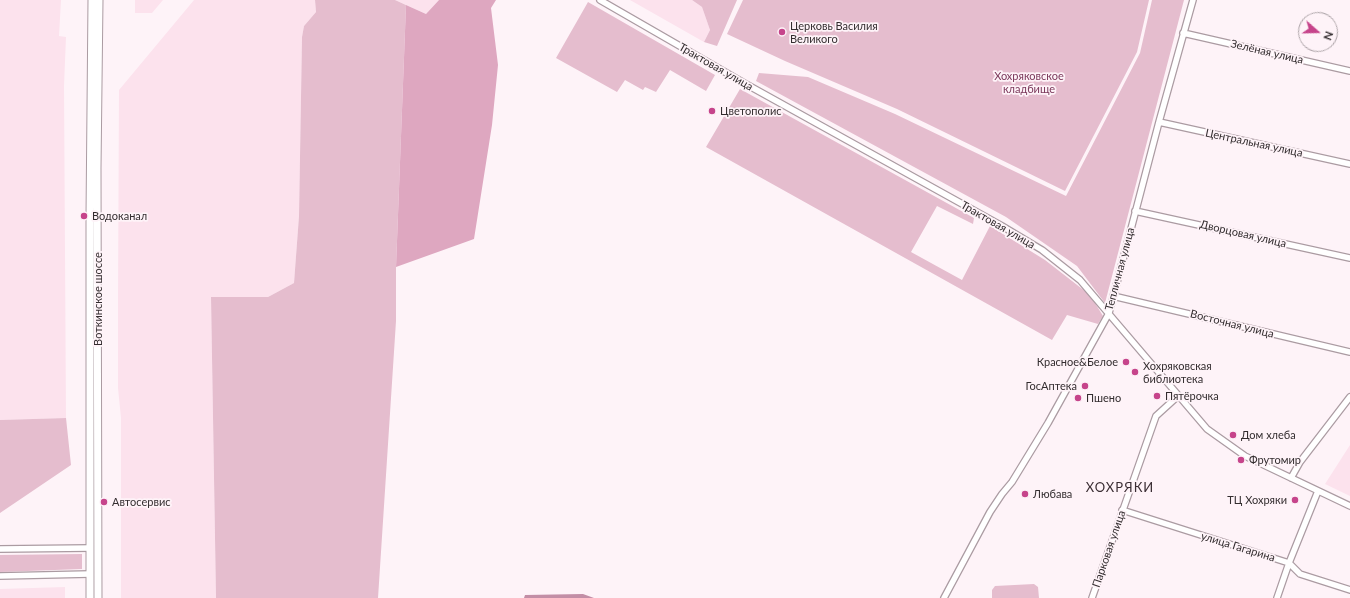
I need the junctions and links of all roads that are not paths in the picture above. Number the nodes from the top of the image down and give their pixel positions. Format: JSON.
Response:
{"nodes":[{"id":1,"x":92,"y":0,"type":"edge"},
{"id":2,"x":99,"y":0,"type":"edge"},
{"id":3,"x":600,"y":0,"type":"edge"},
{"id":4,"x":1192,"y":0,"type":"edge"},
{"id":5,"x":1184,"y":33,"type":"junction"},
{"id":6,"x":1350,"y":71,"type":"edge"},
{"id":7,"x":1159,"y":122,"type":"junction"},
{"id":8,"x":1350,"y":164,"type":"edge"},
{"id":9,"x":1135,"y":211,"type":"junction"},
{"id":10,"x":1350,"y":258,"type":"edge"},
{"id":11,"x":1113,"y":296,"type":"junction"},
{"id":12,"x":1109,"y":313,"type":"junction"},
{"id":13,"x":1350,"y":352,"type":"edge"},
{"id":14,"x":1178,"y":396,"type":"junction"},
{"id":15,"x":1350,"y":397,"type":"edge"},
{"id":16,"x":1291,"y":478,"type":"junction"},
{"id":17,"x":1318,"y":491,"type":"junction"},
{"id":18,"x":1350,"y":506,"type":"edge"},
{"id":19,"x":1122,"y":510,"type":"junction"},
{"id":20,"x":90,"y":548,"type":"junction"},
{"id":21,"x":0,"y":549,"type":"edge"},
{"id":22,"x":1289,"y":563,"type":"junction"},
{"id":23,"x":90,"y":574,"type":"junction"},
{"id":24,"x":0,"y":576,"type":"edge"},
{"id":25,"x":1350,"y":590,"type":"edge"},
{"id":26,"x":90,"y":598,"type":"edge"},
{"id":27,"x":98,"y":598,"type":"edge"},
{"id":28,"x":944,"y":598,"type":"edge"},
{"id":29,"x":1092,"y":598,"type":"edge"},
{"id":30,"x":1277,"y":598,"type":"edge"}],
"edges":[{"from":1,"to":20,"type":"main road","name":"Воткинское шоссе"},
{"from":2,"to":27,"type":"main road","name":"Воткинское шоссе"},
{"from":3,"to":12,"type":"street","name":"Трактовая улица"},
{"from":4,"to":5,"type":"street","name":"Тепличная улица"},
{"from":5,"to":6,"type":"street","name":"Зелёная улица"},
{"from":5,"to":7,"type":"street","name":"Тепличная улица"},
{"from":7,"to":8,"type":"street","name":"Центральная улица"},
{"from":7,"to":9,"type":"street","name":"Тепличная улица"},
{"from":9,"to":10,"type":"street","name":"Дворцовая улица"},
{"from":9,"to":11,"type":"street","name":"Тепличная улица"},
{"from":11,"to":12,"type":"street","name":"Тепличная улица"},
{"from":11,"to":13,"type":"street","name":"Восточная улица"},
{"from":12,"to":14,"type":"street","name":"Трактовая улица"},
{"from":12,"to":28,"type":"street","name":"Тепличная улица"},
{"from":14,"to":16,"type":"street","name":"Трактовая улица"},
{"from":14,"to":19,"type":"street","name":"Парковая улица"},
{"from":15,"to":16,"type":"street"},
{"from":16,"to":17,"type":"street","name":"Трактовая улица"},
{"from":17,"to":18,"type":"street","name":"Трактовая улица"},
{"from":17,"to":22,"type":"street"},
{"from":19,"to":22,"type":"street","name":"улица Гагарина"},
{"from":19,"to":29,"type":"street","name":"Парковая улица"},
{"from":20,"to":21,"type":"street"},
{"from":20,"to":23,"type":"main road","name":"Воткинское шоссе"},
{"from":22,"to":25,"type":"street","name":"улица Гагарина"},
{"from":22,"to":30,"type":"street"},
{"from":23,"to":24,"type":"street"},
{"from":23,"to":26,"type":"main road","name":"Воткинское шоссе"}]}
